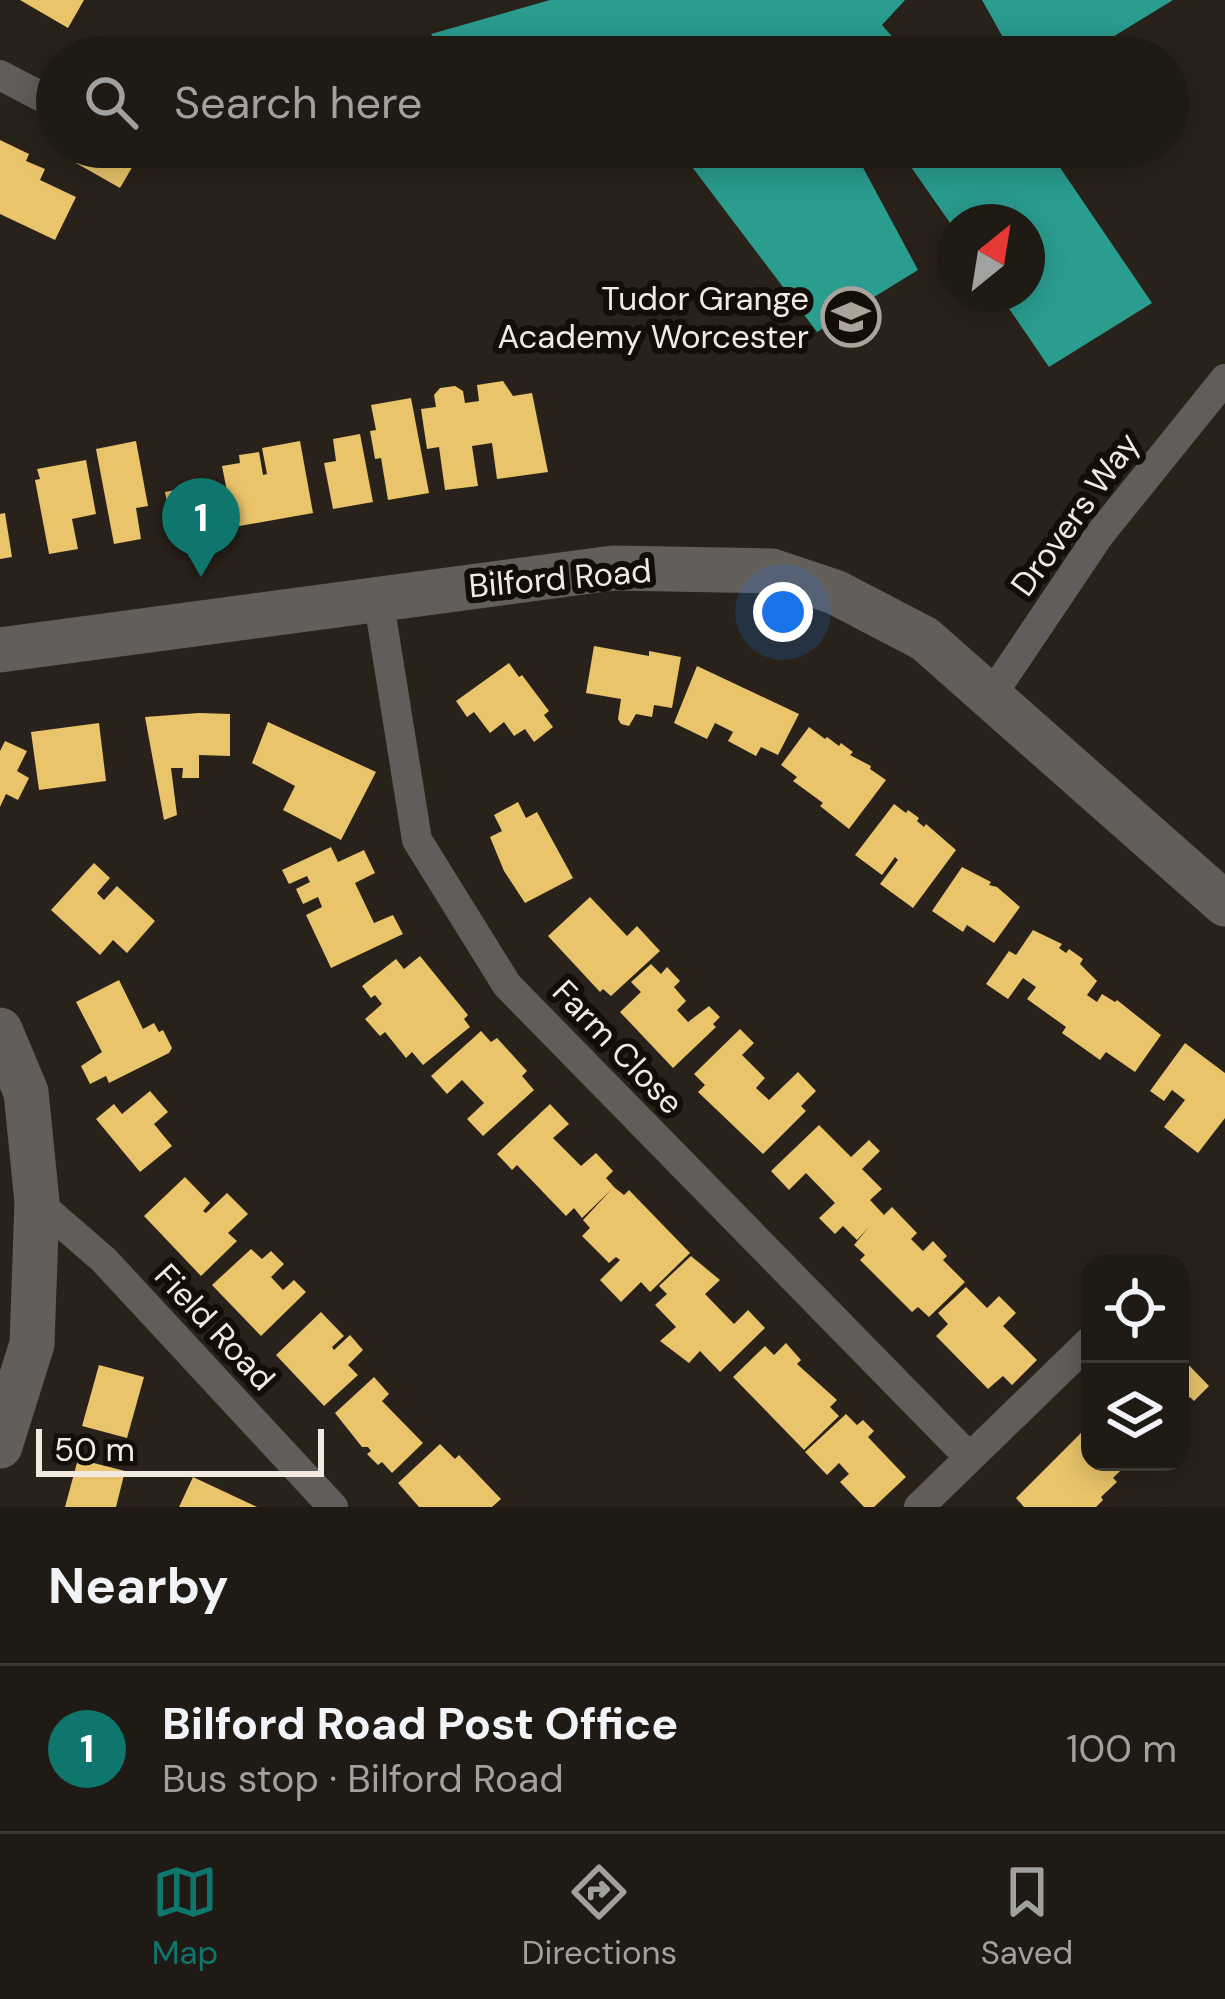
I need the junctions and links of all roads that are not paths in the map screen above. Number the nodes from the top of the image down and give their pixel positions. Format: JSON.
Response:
{"nodes":[{"id":1,"x":0,"y":75,"type":"edge"},
{"id":2,"x":36,"y":94,"type":"edge"},
{"id":3,"x":1225,"y":379,"type":"edge"},
{"id":4,"x":378,"y":597,"type":"junction"},
{"id":5,"x":0,"y":650,"type":"edge"},
{"id":6,"x":991,"y":696,"type":"junction"},
{"id":7,"x":1225,"y":904,"type":"edge"},
{"id":8,"x":0,"y":1030,"type":"edge"},
{"id":9,"x":37,"y":1202,"type":"junction"},
{"id":10,"x":1081,"y":1350,"type":"edge"},
{"id":11,"x":0,"y":1446,"type":"edge"},
{"id":12,"x":969,"y":1457,"type":"junction"},
{"id":13,"x":333,"y":1507,"type":"edge"},
{"id":14,"x":919,"y":1507,"type":"edge"}],
"edges":[{"from":1,"to":2,"type":"street"},
{"from":3,"to":6,"type":"street","name":"Drovers Way"},
{"from":4,"to":5,"type":"street","name":"Bilford Road"},
{"from":4,"to":6,"type":"street","name":"Bilford Road"},
{"from":4,"to":12,"type":"street","name":"Farm Close"},
{"from":6,"to":7,"type":"street","name":"Bilford Road"},
{"from":8,"to":9,"type":"street"},
{"from":9,"to":11,"type":"street"},
{"from":9,"to":13,"type":"street","name":"Field Road"},
{"from":10,"to":12,"type":"street"},
{"from":12,"to":14,"type":"street"}]}
